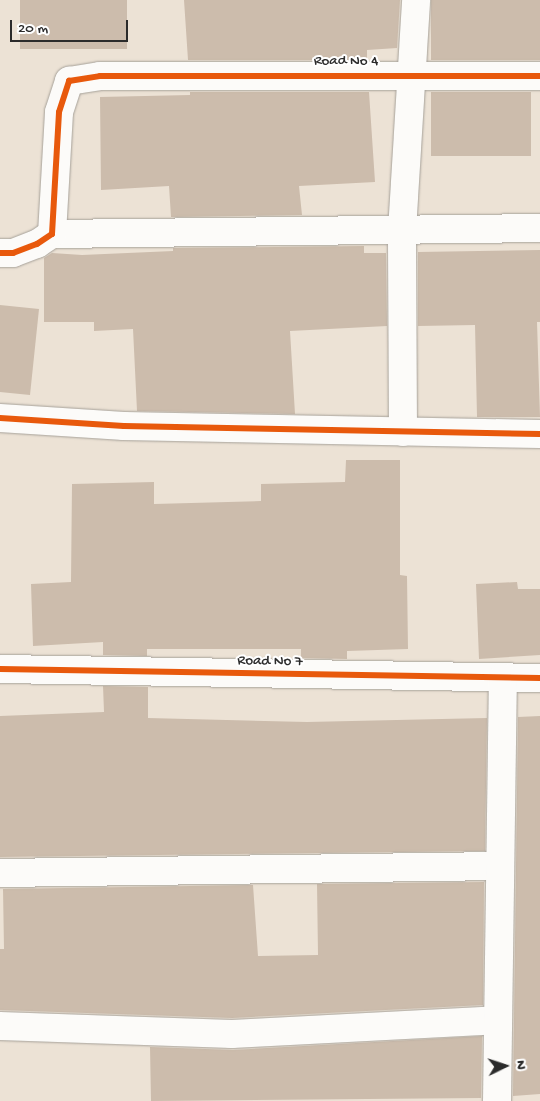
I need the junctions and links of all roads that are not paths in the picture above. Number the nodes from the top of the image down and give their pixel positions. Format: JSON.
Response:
{"nodes":[{"id":1,"x":416,"y":0,"type":"edge"},
{"id":2,"x":413,"y":74,"type":"junction"},
{"id":3,"x":540,"y":76,"type":"edge"},
{"id":4,"x":540,"y":228,"type":"edge"},
{"id":5,"x":402,"y":231,"type":"junction"},
{"id":6,"x":52,"y":234,"type":"junction"},
{"id":7,"x":0,"y":253,"type":"edge"},
{"id":8,"x":0,"y":418,"type":"edge"},
{"id":9,"x":403,"y":432,"type":"junction"},
{"id":10,"x":540,"y":434,"type":"edge"},
{"id":11,"x":0,"y":669,"type":"edge"},
{"id":12,"x":503,"y":678,"type":"junction"},
{"id":13,"x":540,"y":678,"type":"edge"},
{"id":14,"x":500,"y":866,"type":"junction"},
{"id":15,"x":0,"y":873,"type":"edge"},
{"id":16,"x":497,"y":1020,"type":"junction"},
{"id":17,"x":0,"y":1026,"type":"edge"},
{"id":18,"x":498,"y":1101,"type":"edge"}],
"edges":[{"from":1,"to":2,"type":"street"},
{"from":2,"to":3,"type":"street","name":"Road No 4"},
{"from":2,"to":5,"type":"street"},
{"from":2,"to":6,"type":"street","name":"Road No 4"},
{"from":4,"to":5,"type":"street"},
{"from":5,"to":6,"type":"street"},
{"from":5,"to":9,"type":"street"},
{"from":6,"to":7,"type":"street"},
{"from":8,"to":9,"type":"street"},
{"from":9,"to":10,"type":"street"},
{"from":11,"to":12,"type":"street","name":"Road No 7"},
{"from":12,"to":13,"type":"street","name":"Road No 7"},
{"from":12,"to":14,"type":"street"},
{"from":14,"to":15,"type":"street"},
{"from":14,"to":16,"type":"street"},
{"from":16,"to":17,"type":"street"},
{"from":16,"to":18,"type":"street"}]}
